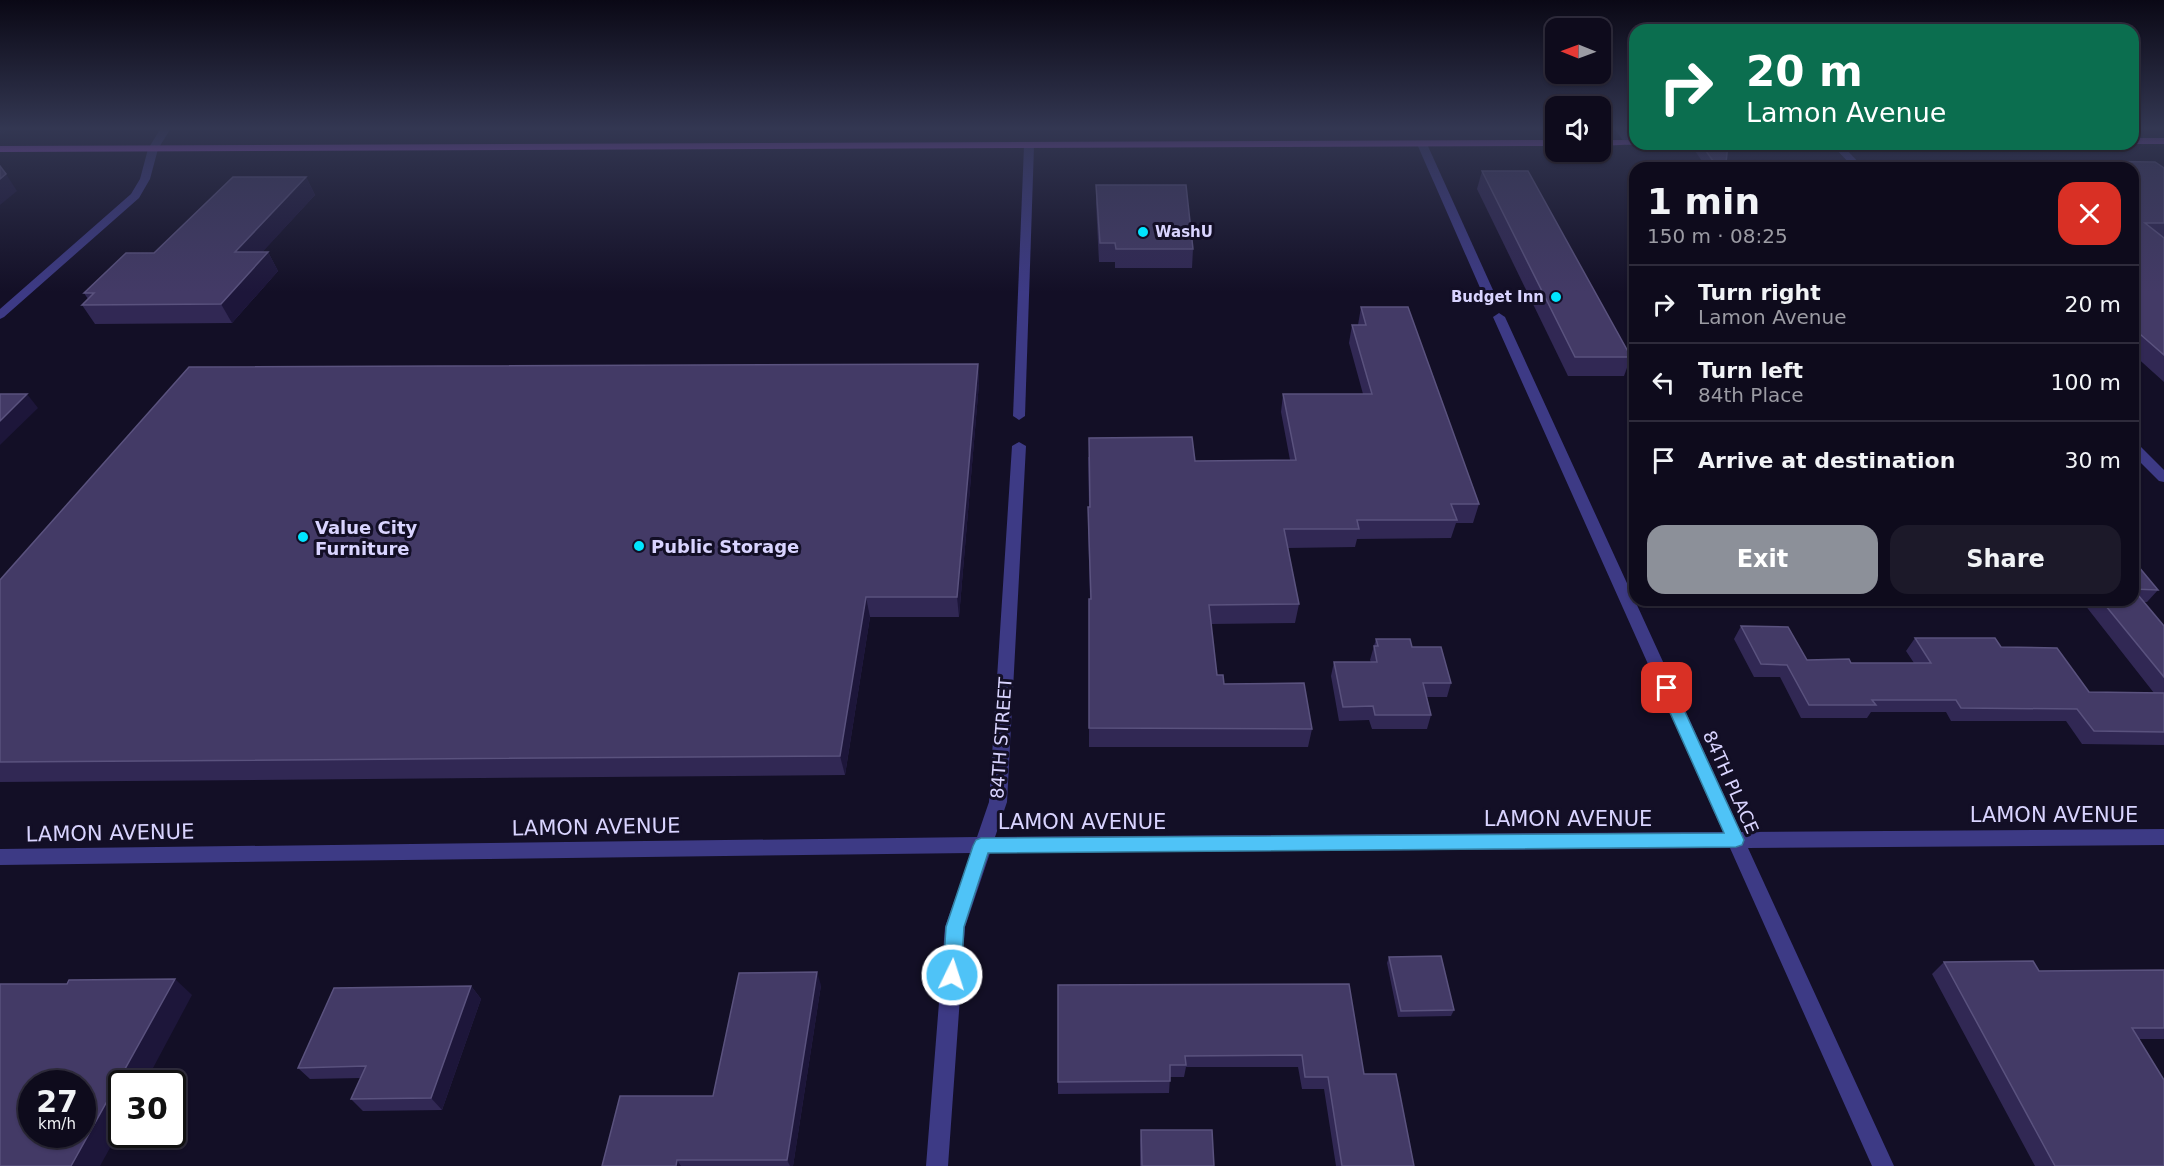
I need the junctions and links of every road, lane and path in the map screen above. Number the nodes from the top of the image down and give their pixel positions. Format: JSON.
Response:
{"nodes":[{"id":1,"x":143,"y":182,"type":"edge"},
{"id":2,"x":1028,"y":182,"type":"edge"},
{"id":3,"x":1439,"y":182,"type":"edge"},
{"id":4,"x":1487,"y":290,"type":"dead end"},
{"id":5,"x":0,"y":315,"type":"edge"},
{"id":6,"x":1499,"y":317,"type":"dead end"},
{"id":7,"x":1019,"y":416,"type":"dead end"},
{"id":8,"x":1019,"y":446,"type":"dead end"},
{"id":9,"x":2139,"y":453,"type":"edge"},
{"id":10,"x":2164,"y":478,"type":"edge"},
{"id":11,"x":1629,"y":604,"type":"edge"},
{"id":12,"x":1630,"y":606,"type":"edge"},
{"id":13,"x":2164,"y":837,"type":"edge"},
{"id":14,"x":1736,"y":840,"type":"junction"},
{"id":15,"x":981,"y":846,"type":"junction"},
{"id":16,"x":0,"y":856,"type":"edge"},
{"id":17,"x":938,"y":1166,"type":"edge"},
{"id":18,"x":1883,"y":1166,"type":"edge"}],
"edges":[{"from":1,"to":5,"type":"street"},
{"from":2,"to":7,"type":"street"},
{"from":3,"to":4,"type":"street"},
{"from":6,"to":11,"type":"street","name":"84TH PLACE"},
{"from":8,"to":15,"type":"street","name":"84TH STREET"},
{"from":9,"to":10,"type":"street"},
{"from":12,"to":14,"type":"street","name":"84TH PLACE"},
{"from":13,"to":14,"type":"street","name":"LAMON AVENUE"},
{"from":14,"to":15,"type":"street","name":"LAMON AVENUE"},
{"from":14,"to":18,"type":"street","name":"84TH PLACE"},
{"from":15,"to":16,"type":"street","name":"LAMON AVENUE"},
{"from":15,"to":17,"type":"street","name":"84TH STREET"}]}
